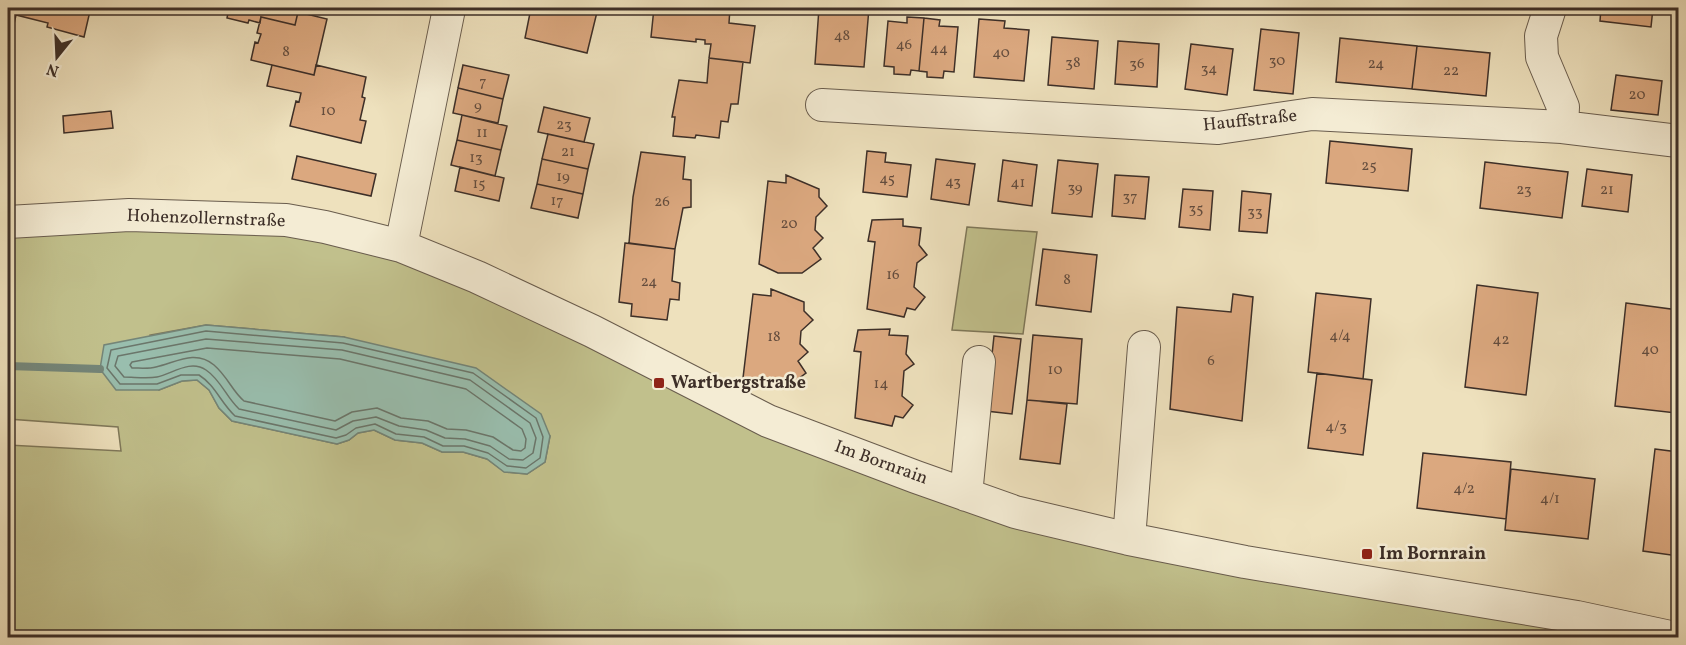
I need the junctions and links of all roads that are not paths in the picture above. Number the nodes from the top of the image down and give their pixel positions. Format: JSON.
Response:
{"nodes":[{"id":1,"x":1550,"y":8,"type":"edge"},
{"id":2,"x":449,"y":9,"type":"edge"},
{"id":3,"x":822,"y":105,"type":"dead end"},
{"id":4,"x":1562,"y":127,"type":"junction"},
{"id":5,"x":1678,"y":141,"type":"edge"},
{"id":6,"x":8,"y":222,"type":"edge"},
{"id":7,"x":401,"y":246,"type":"junction"},
{"id":8,"x":1144,"y":347,"type":"dead end"},
{"id":9,"x":979,"y":362,"type":"dead end"},
{"id":10,"x":966,"y":495,"type":"junction"},
{"id":11,"x":1129,"y":539,"type":"junction"},
{"id":12,"x":1675,"y":638,"type":"edge"}],
"edges":[{"from":1,"to":4,"type":"street"},
{"from":2,"to":7,"type":"street"},
{"from":3,"to":4,"type":"street","name":"Hauffstraße"},
{"from":4,"to":5,"type":"street","name":"Hauffstraße"},
{"from":6,"to":7,"type":"street","name":"Hohenzollernstraße"},
{"from":7,"to":10,"type":"street","name":"Im Bornrain"},
{"from":8,"to":11,"type":"street"},
{"from":9,"to":10,"type":"street"},
{"from":10,"to":11,"type":"street","name":"Im Bornrain"},
{"from":11,"to":12,"type":"street","name":"Im Bornrain"}]}
